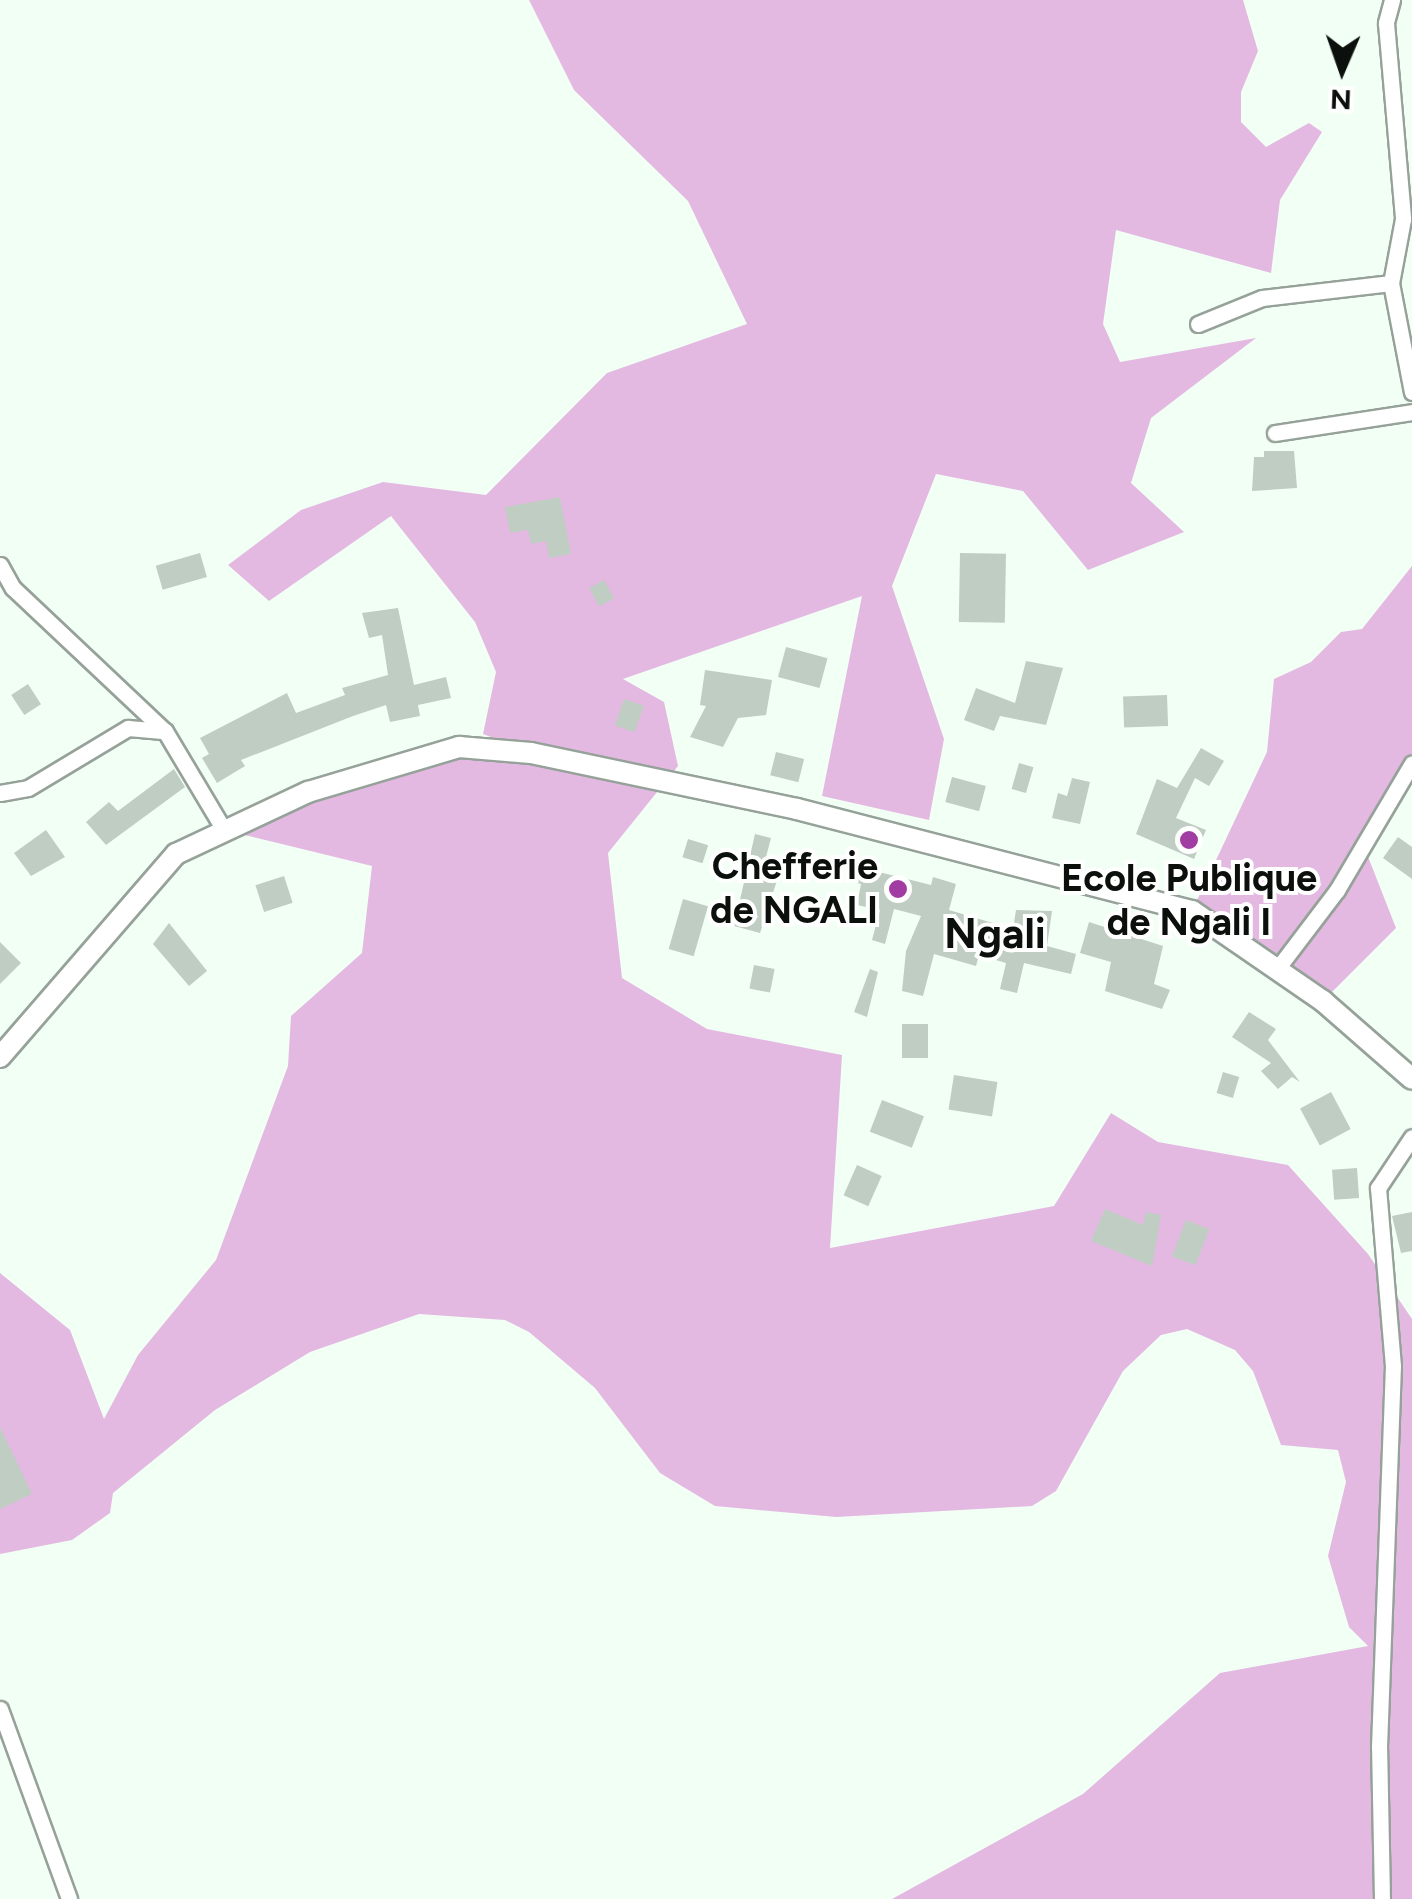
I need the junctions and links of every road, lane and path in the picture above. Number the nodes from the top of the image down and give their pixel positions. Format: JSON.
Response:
{"nodes":[{"id":1,"x":1392,"y":0,"type":"edge"},
{"id":2,"x":1391,"y":282,"type":"junction"},
{"id":3,"x":1198,"y":324,"type":"dead end"},
{"id":4,"x":1412,"y":392,"type":"edge"},
{"id":5,"x":1412,"y":412,"type":"edge"},
{"id":6,"x":1275,"y":433,"type":"dead end"},
{"id":7,"x":0,"y":566,"type":"edge"},
{"id":8,"x":165,"y":732,"type":"junction"},
{"id":9,"x":1412,"y":763,"type":"edge"},
{"id":10,"x":0,"y":793,"type":"edge"},
{"id":11,"x":224,"y":830,"type":"junction"},
{"id":12,"x":1278,"y":969,"type":"junction"},
{"id":13,"x":0,"y":1057,"type":"edge"},
{"id":14,"x":1412,"y":1079,"type":"edge"},
{"id":15,"x":1412,"y":1137,"type":"edge"},
{"id":16,"x":0,"y":1709,"type":"edge"},
{"id":17,"x":69,"y":1899,"type":"edge"},
{"id":18,"x":1382,"y":1899,"type":"edge"}],
"edges":[{"from":1,"to":2,"type":"street"},
{"from":2,"to":3,"type":"street"},
{"from":2,"to":4,"type":"street"},
{"from":5,"to":6,"type":"street"},
{"from":7,"to":8,"type":"street"},
{"from":8,"to":10,"type":"street"},
{"from":8,"to":11,"type":"street"},
{"from":9,"to":12,"type":"street"},
{"from":11,"to":12,"type":"street"},
{"from":11,"to":13,"type":"street"},
{"from":12,"to":14,"type":"street"},
{"from":15,"to":18,"type":"street"},
{"from":16,"to":17,"type":"street"}]}
